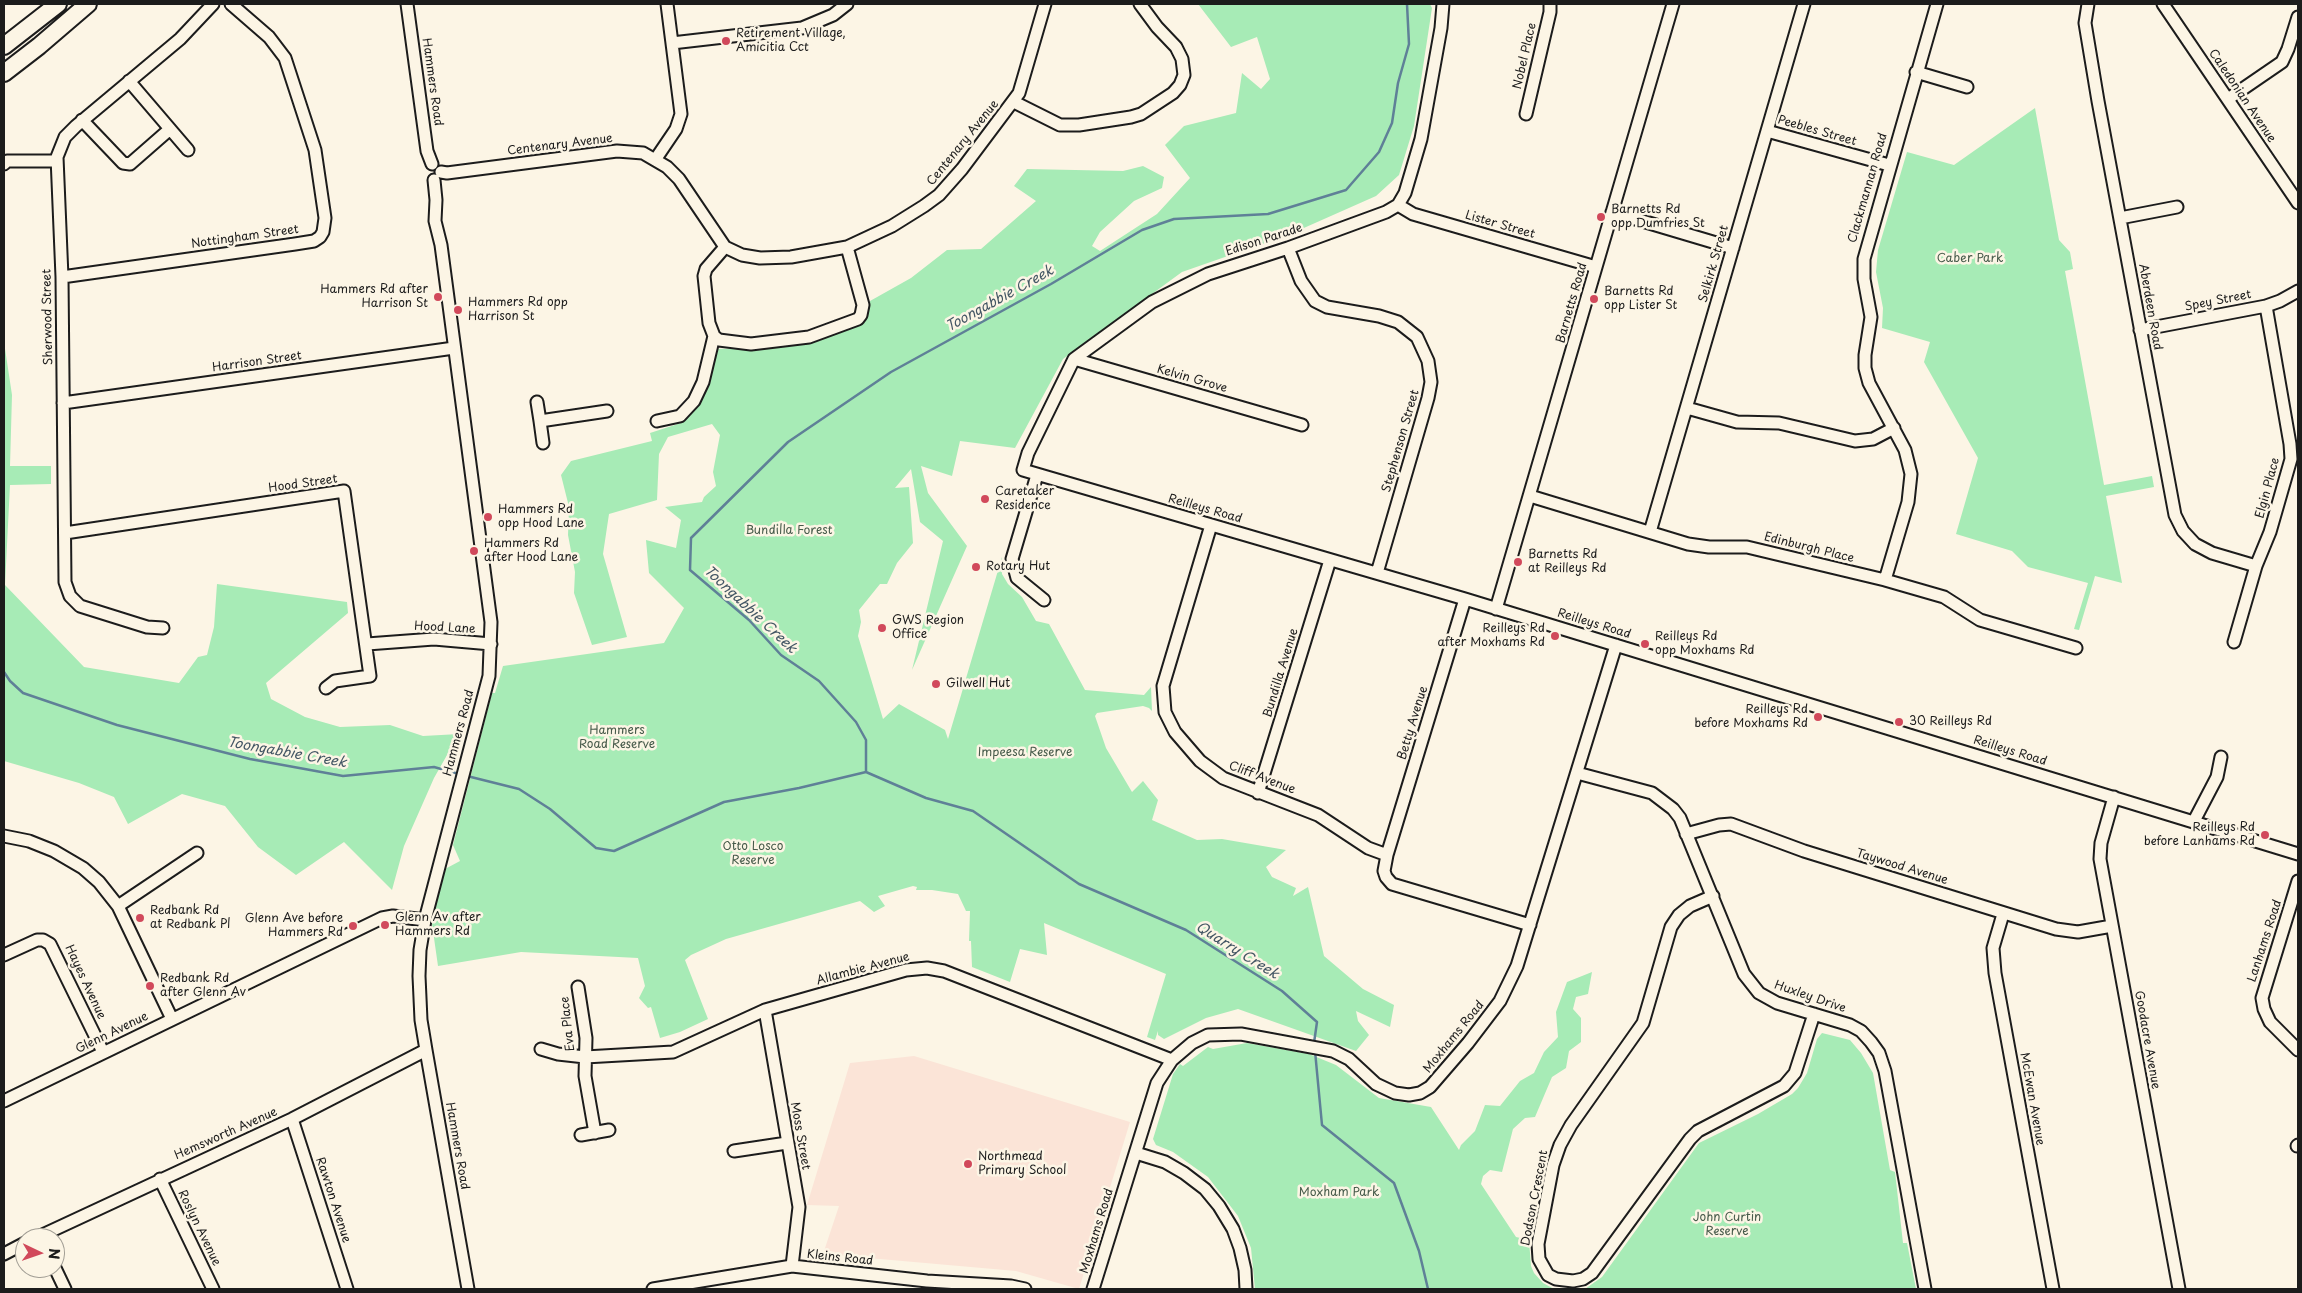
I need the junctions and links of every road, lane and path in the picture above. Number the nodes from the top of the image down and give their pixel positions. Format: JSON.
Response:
{"nodes":[{"id":1,"x":58,"y":4,"type":"edge"},
{"id":2,"x":88,"y":4,"type":"edge"},
{"id":3,"x":213,"y":4,"type":"edge"},
{"id":4,"x":231,"y":4,"type":"edge"},
{"id":5,"x":407,"y":4,"type":"edge"},
{"id":6,"x":667,"y":4,"type":"edge"},
{"id":7,"x":847,"y":4,"type":"edge"},
{"id":8,"x":1045,"y":4,"type":"edge"},
{"id":9,"x":1140,"y":4,"type":"edge"},
{"id":10,"x":1443,"y":4,"type":"edge"},
{"id":11,"x":1550,"y":4,"type":"edge"},
{"id":12,"x":1673,"y":4,"type":"edge"},
{"id":13,"x":1804,"y":4,"type":"edge"},
{"id":14,"x":1937,"y":4,"type":"edge"},
{"id":15,"x":2088,"y":4,"type":"edge"},
{"id":16,"x":2163,"y":4,"type":"edge"},
{"id":17,"x":2298,"y":17,"type":"edge"},
{"id":18,"x":672,"y":43,"type":"junction"},
{"id":19,"x":4,"y":46,"type":"edge"},
{"id":20,"x":4,"y":72,"type":"edge"},
{"id":21,"x":1916,"y":72,"type":"junction"},
{"id":22,"x":129,"y":81,"type":"junction"},
{"id":23,"x":1967,"y":87,"type":"dead end"},
{"id":24,"x":2228,"y":99,"type":"junction"},
{"id":25,"x":1014,"y":102,"type":"junction"},
{"id":26,"x":1526,"y":114,"type":"dead end"},
{"id":27,"x":82,"y":120,"type":"junction"},
{"id":28,"x":170,"y":129,"type":"junction"},
{"id":29,"x":1767,"y":131,"type":"junction"},
{"id":30,"x":188,"y":150,"type":"dead end"},
{"id":31,"x":655,"y":160,"type":"junction"},
{"id":32,"x":57,"y":161,"type":"junction"},
{"id":33,"x":4,"y":164,"type":"edge"},
{"id":34,"x":1889,"y":165,"type":"junction"},
{"id":35,"x":436,"y":172,"type":"junction"},
{"id":36,"x":2298,"y":203,"type":"edge"},
{"id":37,"x":1398,"y":205,"type":"junction"},
{"id":38,"x":2177,"y":207,"type":"dead end"},
{"id":39,"x":1612,"y":212,"type":"junction"},
{"id":40,"x":2120,"y":218,"type":"junction"},
{"id":41,"x":725,"y":247,"type":"junction"},
{"id":42,"x":847,"y":247,"type":"junction"},
{"id":43,"x":1288,"y":248,"type":"junction"},
{"id":44,"x":1733,"y":248,"type":"junction"},
{"id":45,"x":1596,"y":267,"type":"junction"},
{"id":46,"x":62,"y":277,"type":"junction"},
{"id":47,"x":2298,"y":291,"type":"edge"},
{"id":48,"x":2266,"y":306,"type":"junction"},
{"id":49,"x":2140,"y":330,"type":"junction"},
{"id":50,"x":714,"y":336,"type":"junction"},
{"id":51,"x":454,"y":348,"type":"junction"},
{"id":52,"x":1074,"y":359,"type":"junction"},
{"id":53,"x":537,"y":402,"type":"dead end"},
{"id":54,"x":63,"y":404,"type":"junction"},
{"id":55,"x":1687,"y":408,"type":"junction"},
{"id":56,"x":607,"y":411,"type":"dead end"},
{"id":57,"x":540,"y":420,"type":"junction"},
{"id":58,"x":657,"y":421,"type":"dead end"},
{"id":59,"x":1302,"y":425,"type":"dead end"},
{"id":60,"x":1894,"y":428,"type":"junction"},
{"id":61,"x":543,"y":443,"type":"dead end"},
{"id":62,"x":1023,"y":470,"type":"joint"},
{"id":63,"x":1037,"y":475,"type":"junction"},
{"id":64,"x":1530,"y":496,"type":"junction"},
{"id":65,"x":1211,"y":525,"type":"junction"},
{"id":66,"x":1650,"y":532,"type":"junction"},
{"id":67,"x":65,"y":533,"type":"junction"},
{"id":68,"x":1330,"y":560,"type":"junction"},
{"id":69,"x":2256,"y":566,"type":"junction"},
{"id":70,"x":1376,"y":574,"type":"junction"},
{"id":71,"x":1884,"y":580,"type":"junction"},
{"id":72,"x":1465,"y":599,"type":"junction"},
{"id":73,"x":1044,"y":600,"type":"dead end"},
{"id":74,"x":1496,"y":609,"type":"junction"},
{"id":75,"x":163,"y":628,"type":"dead end"},
{"id":76,"x":2234,"y":642,"type":"dead end"},
{"id":77,"x":367,"y":644,"type":"junction"},
{"id":78,"x":491,"y":644,"type":"junction"},
{"id":79,"x":1616,"y":646,"type":"junction"},
{"id":80,"x":2076,"y":648,"type":"dead end"},
{"id":81,"x":326,"y":688,"type":"dead end"},
{"id":82,"x":2221,"y":757,"type":"dead end"},
{"id":83,"x":1577,"y":773,"type":"junction"},
{"id":84,"x":1258,"y":793,"type":"junction"},
{"id":85,"x":2114,"y":797,"type":"junction"},
{"id":86,"x":2194,"y":821,"type":"junction"},
{"id":87,"x":1686,"y":834,"type":"junction"},
{"id":88,"x":4,"y":836,"type":"edge"},
{"id":89,"x":197,"y":854,"type":"dead end"},
{"id":90,"x":2298,"y":854,"type":"edge"},
{"id":91,"x":1387,"y":855,"type":"junction"},
{"id":92,"x":2298,"y":881,"type":"edge"},
{"id":93,"x":1712,"y":896,"type":"junction"},
{"id":94,"x":118,"y":906,"type":"junction"},
{"id":95,"x":2003,"y":914,"type":"junction"},
{"id":96,"x":425,"y":920,"type":"junction"},
{"id":97,"x":1530,"y":925,"type":"junction"},
{"id":98,"x":2112,"y":926,"type":"junction"},
{"id":99,"x":4,"y":955,"type":"edge"},
{"id":100,"x":578,"y":987,"type":"dead end"},
{"id":101,"x":765,"y":1010,"type":"junction"},
{"id":102,"x":1814,"y":1014,"type":"junction"},
{"id":103,"x":172,"y":1019,"type":"junction"},
{"id":104,"x":541,"y":1049,"type":"dead end"},
{"id":105,"x":426,"y":1050,"type":"junction"},
{"id":106,"x":2298,"y":1050,"type":"edge"},
{"id":107,"x":103,"y":1052,"type":"junction"},
{"id":108,"x":585,"y":1057,"type":"junction"},
{"id":109,"x":1172,"y":1060,"type":"junction"},
{"id":110,"x":4,"y":1100,"type":"edge"},
{"id":111,"x":292,"y":1119,"type":"junction"},
{"id":112,"x":609,"y":1130,"type":"dead end"},
{"id":113,"x":595,"y":1132,"type":"junction"},
{"id":114,"x":581,"y":1135,"type":"dead end"},
{"id":115,"x":787,"y":1143,"type":"junction"},
{"id":116,"x":734,"y":1151,"type":"dead end"},
{"id":117,"x":1136,"y":1153,"type":"junction"},
{"id":118,"x":160,"y":1179,"type":"junction"},
{"id":119,"x":58,"y":1228,"type":"edge"},
{"id":120,"x":792,"y":1266,"type":"junction"},
{"id":121,"x":926,"y":1285,"type":"edge"},
{"id":122,"x":213,"y":1289,"type":"edge"},
{"id":123,"x":348,"y":1289,"type":"edge"},
{"id":124,"x":468,"y":1289,"type":"edge"},
{"id":125,"x":653,"y":1289,"type":"edge"},
{"id":126,"x":1025,"y":1289,"type":"edge"},
{"id":127,"x":1093,"y":1289,"type":"edge"},
{"id":128,"x":1246,"y":1289,"type":"edge"},
{"id":129,"x":1925,"y":1289,"type":"edge"},
{"id":130,"x":2053,"y":1289,"type":"edge"},
{"id":131,"x":2179,"y":1289,"type":"edge"}],
"edges":[{"from":1,"to":19,"type":"highway"},
{"from":2,"to":20,"type":"highway"},
{"from":3,"to":22,"type":"street","name":"Sherwood Street"},
{"from":4,"to":46,"type":"street","name":"Nottingham Street"},
{"from":5,"to":35,"type":"street","name":"Hammers Road"},
{"from":6,"to":18,"type":"street"},
{"from":7,"to":18,"type":"street"},
{"from":8,"to":25,"type":"street","name":"Centenary Avenue"},
{"from":9,"to":25,"type":"street"},
{"from":10,"to":37,"type":"street"},
{"from":11,"to":26,"type":"street","name":"Nobel Place"},
{"from":12,"to":39,"type":"street","name":"Barnetts Road"},
{"from":13,"to":29,"type":"street","name":"Selkirk Street"},
{"from":14,"to":21,"type":"street","name":"Clackmannan Road"},
{"from":15,"to":40,"type":"street","name":"Aberdeen Road"},
{"from":16,"to":24,"type":"street","name":"Caledonian Avenue"},
{"from":17,"to":24,"type":"street"},
{"from":18,"to":31,"type":"street"},
{"from":21,"to":23,"type":"street"},
{"from":21,"to":34,"type":"street","name":"Clackmannan Road"},
{"from":22,"to":27,"type":"street","name":"Sherwood Street"},
{"from":22,"to":28,"type":"street"},
{"from":24,"to":36,"type":"street","name":"Caledonian Avenue"},
{"from":25,"to":42,"type":"street","name":"Centenary Avenue"},
{"from":27,"to":28,"type":"street"},
{"from":27,"to":32,"type":"street","name":"Sherwood Street"},
{"from":28,"to":30,"type":"street"},
{"from":29,"to":34,"type":"street","name":"Peebles Street"},
{"from":29,"to":44,"type":"street","name":"Selkirk Street"},
{"from":31,"to":35,"type":"street","name":"Centenary Avenue"},
{"from":31,"to":41,"type":"street","name":"Centenary Avenue"},
{"from":32,"to":33,"type":"street"},
{"from":32,"to":46,"type":"street","name":"Sherwood Street"},
{"from":34,"to":60,"type":"street","name":"Clackmannan Road"},
{"from":35,"to":51,"type":"street","name":"Hammers Road"},
{"from":37,"to":43,"type":"street","name":"Edison Parade"},
{"from":37,"to":45,"type":"street","name":"Lister Street"},
{"from":38,"to":40,"type":"street"},
{"from":39,"to":44,"type":"street"},
{"from":39,"to":45,"type":"street","name":"Barnetts Road"},
{"from":40,"to":49,"type":"street","name":"Aberdeen Road"},
{"from":41,"to":42,"type":"street","name":"Centenary Avenue"},
{"from":41,"to":50,"type":"street"},
{"from":42,"to":50,"type":"street"},
{"from":43,"to":52,"type":"street","name":"Edison Parade"},
{"from":43,"to":70,"type":"street","name":"Stephenson Street"},
{"from":44,"to":55,"type":"street","name":"Selkirk Street"},
{"from":45,"to":64,"type":"street","name":"Barnetts Road"},
{"from":46,"to":54,"type":"street","name":"Sherwood Street"},
{"from":47,"to":48,"type":"street","name":"Spey Street"},
{"from":48,"to":49,"type":"street","name":"Spey Street"},
{"from":48,"to":69,"type":"street","name":"Elgin Place"},
{"from":49,"to":69,"type":"street","name":"Aberdeen Road"},
{"from":50,"to":58,"type":"street"},
{"from":51,"to":54,"type":"street","name":"Harrison Street"},
{"from":51,"to":78,"type":"street","name":"Hammers Road"},
{"from":52,"to":59,"type":"street","name":"Kelvin Grove"},
{"from":52,"to":62,"type":"street","name":"Edison Parade"},
{"from":53,"to":57,"type":"street"},
{"from":54,"to":67,"type":"street","name":"Sherwood Street"},
{"from":55,"to":60,"type":"street"},
{"from":55,"to":66,"type":"street","name":"Selkirk Street"},
{"from":56,"to":57,"type":"street"},
{"from":57,"to":61,"type":"street"},
{"from":60,"to":71,"type":"street","name":"Clackmannan Road"},
{"from":62,"to":63,"type":"street","name":"Reilleys Road"},
{"from":63,"to":65,"type":"street","name":"Reilleys Road"},
{"from":63,"to":73,"type":"street"},
{"from":64,"to":66,"type":"street","name":"Edinburgh Place"},
{"from":64,"to":74,"type":"street","name":"Barnetts Road"},
{"from":65,"to":68,"type":"street","name":"Reilleys Road"},
{"from":65,"to":84,"type":"street","name":"Cliff Avenue"},
{"from":66,"to":71,"type":"street","name":"Edinburgh Place"},
{"from":67,"to":75,"type":"street","name":"Sherwood Street"},
{"from":67,"to":77,"type":"street","name":"Hood Street"},
{"from":68,"to":70,"type":"street","name":"Reilleys Road"},
{"from":68,"to":84,"type":"street","name":"Bundilla Avenue"},
{"from":69,"to":76,"type":"street","name":"Elgin Place"},
{"from":70,"to":72,"type":"street","name":"Reilleys Road"},
{"from":71,"to":80,"type":"street","name":"Edinburgh Place"},
{"from":72,"to":74,"type":"street","name":"Reilleys Road"},
{"from":72,"to":91,"type":"street","name":"Betty Avenue"},
{"from":74,"to":79,"type":"street","name":"Reilleys Road"},
{"from":77,"to":78,"type":"street","name":"Hood Lane"},
{"from":77,"to":81,"type":"street","name":"Hood Street"},
{"from":78,"to":96,"type":"street","name":"Hammers Road"},
{"from":79,"to":83,"type":"street","name":"Moxhams Road"},
{"from":79,"to":85,"type":"street","name":"Reilleys Road"},
{"from":82,"to":86,"type":"street"},
{"from":83,"to":87,"type":"street","name":"Huxley Drive"},
{"from":83,"to":97,"type":"street","name":"Moxhams Road"},
{"from":84,"to":91,"type":"street","name":"Cliff Avenue"},
{"from":85,"to":86,"type":"street","name":"Reilleys Road"},
{"from":85,"to":98,"type":"street","name":"Goodacre Avenue"},
{"from":86,"to":90,"type":"street","name":"Reilleys Road"},
{"from":87,"to":93,"type":"street","name":"Huxley Drive"},
{"from":87,"to":95,"type":"street","name":"Taywood Avenue"},
{"from":88,"to":94,"type":"street"},
{"from":89,"to":94,"type":"street"},
{"from":91,"to":97,"type":"street"},
{"from":92,"to":106,"type":"street","name":"Lanhams Road"},
{"from":93,"to":102,"type":"street","name":"Huxley Drive"},
{"from":93,"to":102,"type":"street","name":"Dodson Crescent"},
{"from":94,"to":103,"type":"street"},
{"from":95,"to":98,"type":"street","name":"Taywood Avenue"},
{"from":95,"to":130,"type":"street","name":"McEwan Avenue"},
{"from":96,"to":103,"type":"street","name":"Glenn Avenue"},
{"from":96,"to":105,"type":"street","name":"Hammers Road"},
{"from":97,"to":109,"type":"street","name":"Moxhams Road"},
{"from":98,"to":131,"type":"street","name":"Goodacre Avenue"},
{"from":99,"to":107,"type":"street","name":"Hayes Avenue"},
{"from":100,"to":108,"type":"street","name":"Eva Place"},
{"from":101,"to":108,"type":"street","name":"Allambie Avenue"},
{"from":101,"to":109,"type":"street","name":"Allambie Avenue"},
{"from":101,"to":115,"type":"street","name":"Moss Street"},
{"from":102,"to":129,"type":"street","name":"Huxley Drive"},
{"from":103,"to":107,"type":"street","name":"Glenn Avenue"},
{"from":104,"to":108,"type":"street","name":"Allambie Avenue"},
{"from":105,"to":111,"type":"street","name":"Hemsworth Avenue"},
{"from":105,"to":124,"type":"street","name":"Hammers Road"},
{"from":107,"to":110,"type":"street","name":"Glenn Avenue"},
{"from":108,"to":113,"type":"street","name":"Eva Place"},
{"from":109,"to":117,"type":"street","name":"Moxhams Road"},
{"from":111,"to":118,"type":"street","name":"Hemsworth Avenue"},
{"from":111,"to":123,"type":"street","name":"Rawton Avenue"},
{"from":112,"to":113,"type":"street"},
{"from":113,"to":114,"type":"street"},
{"from":115,"to":116,"type":"street"},
{"from":115,"to":120,"type":"street","name":"Moss Street"},
{"from":117,"to":127,"type":"street","name":"Moxhams Road"},
{"from":117,"to":128,"type":"street"},
{"from":118,"to":119,"type":"street","name":"Hemsworth Avenue"},
{"from":118,"to":122,"type":"street","name":"Roslyn Avenue"},
{"from":120,"to":121,"type":"street","name":"Kleins Road"},
{"from":120,"to":125,"type":"street","name":"Kleins Road"},
{"from":121,"to":126,"type":"street","name":"Kleins Road"}]}
